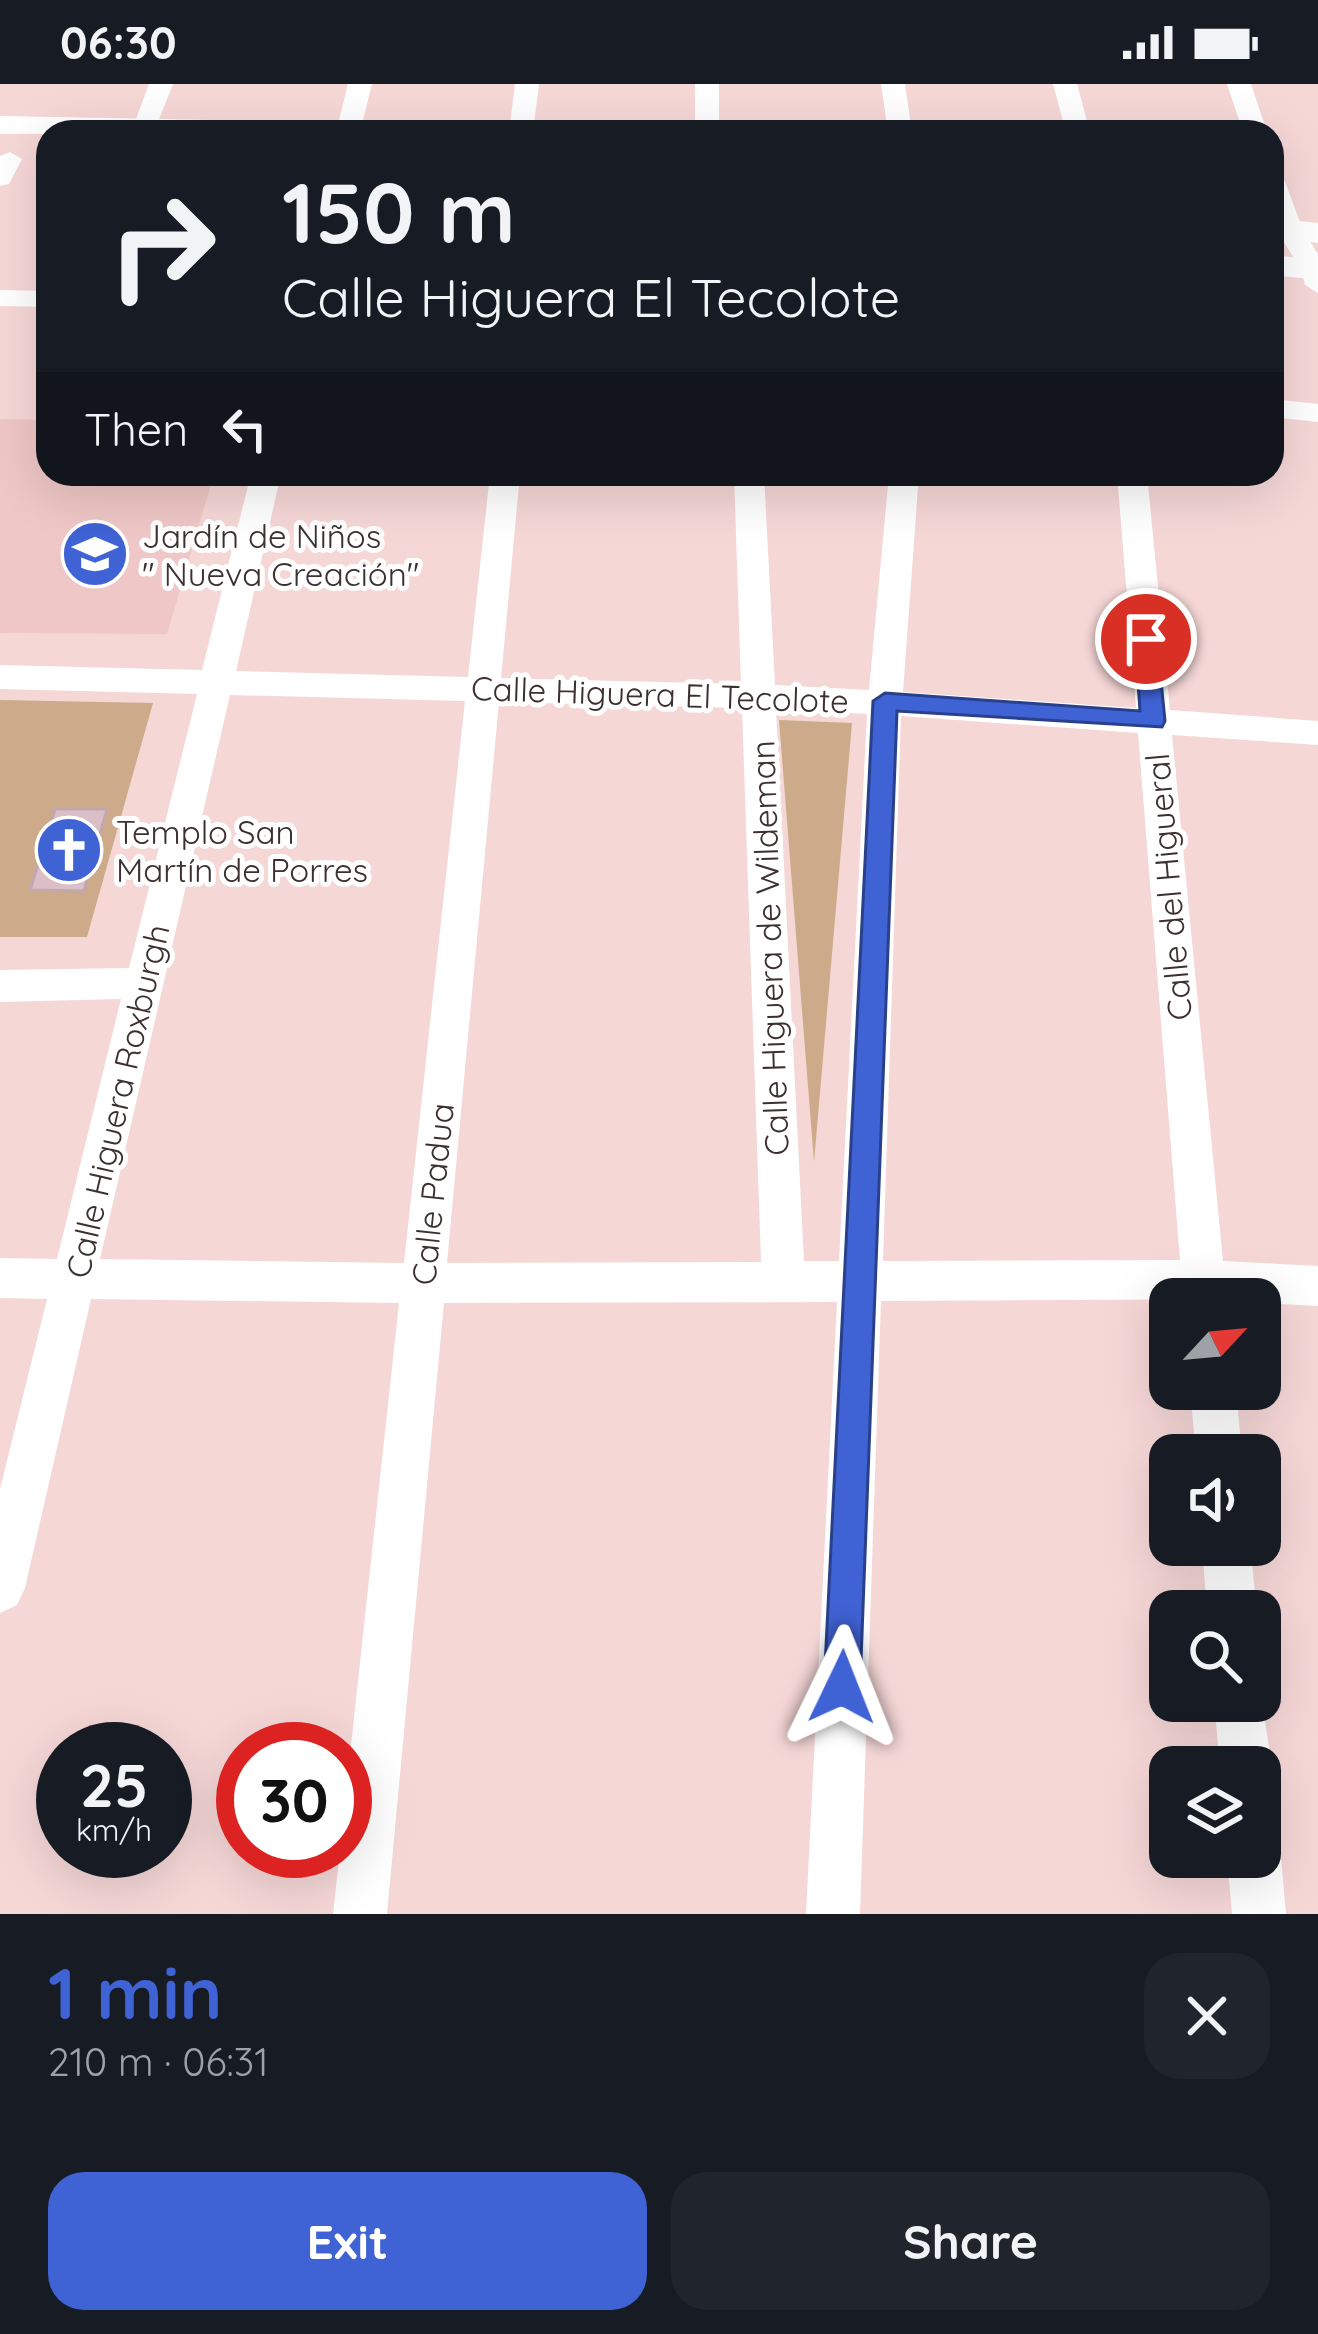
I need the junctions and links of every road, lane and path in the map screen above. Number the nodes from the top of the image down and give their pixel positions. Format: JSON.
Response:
{"nodes":[{"id":1,"x":161,"y":84,"type":"edge"},
{"id":2,"x":360,"y":84,"type":"edge"},
{"id":3,"x":527,"y":84,"type":"edge"},
{"id":4,"x":707,"y":84,"type":"edge"},
{"id":5,"x":893,"y":84,"type":"edge"},
{"id":6,"x":1065,"y":84,"type":"edge"},
{"id":7,"x":1239,"y":84,"type":"edge"},
{"id":8,"x":148,"y":120,"type":"edge"},
{"id":9,"x":358,"y":120,"type":"edge"},
{"id":10,"x":522,"y":120,"type":"edge"},
{"id":11,"x":706,"y":120,"type":"edge"},
{"id":12,"x":898,"y":120,"type":"edge"},
{"id":13,"x":1075,"y":120,"type":"edge"},
{"id":14,"x":1252,"y":120,"type":"edge"},
{"id":15,"x":0,"y":125,"type":"edge"},
{"id":16,"x":36,"y":125,"type":"edge"},
{"id":17,"x":36,"y":161,"type":"edge"},
{"id":18,"x":3,"y":166,"type":"edge"},
{"id":19,"x":1293,"y":230,"type":"edge"},
{"id":20,"x":1284,"y":268,"type":"edge"},
{"id":21,"x":1317,"y":275,"type":"edge"},
{"id":22,"x":0,"y":298,"type":"edge"},
{"id":23,"x":36,"y":299,"type":"edge"},
{"id":24,"x":1284,"y":408,"type":"edge"},
{"id":25,"x":1318,"y":412,"type":"edge"},
{"id":26,"x":263,"y":486,"type":"edge"},
{"id":27,"x":504,"y":486,"type":"edge"},
{"id":28,"x":750,"y":486,"type":"edge"},
{"id":29,"x":903,"y":486,"type":"edge"},
{"id":30,"x":1133,"y":486,"type":"edge"},
{"id":31,"x":0,"y":677,"type":"edge"},
{"id":32,"x":216,"y":682,"type":"junction"},
{"id":33,"x":483,"y":689,"type":"junction"},
{"id":34,"x":759,"y":696,"type":"junction"},
{"id":35,"x":885,"y":701,"type":"junction"},
{"id":36,"x":1153,"y":721,"type":"junction"},
{"id":37,"x":1318,"y":733,"type":"edge"},
{"id":38,"x":145,"y":983,"type":"junction"},
{"id":39,"x":0,"y":986,"type":"edge"},
{"id":40,"x":0,"y":1278,"type":"edge"},
{"id":41,"x":859,"y":1278,"type":"junction"},
{"id":42,"x":1203,"y":1278,"type":"edge"},
{"id":43,"x":74,"y":1279,"type":"junction"},
{"id":44,"x":783,"y":1279,"type":"junction"},
{"id":45,"x":423,"y":1283,"type":"junction"},
{"id":46,"x":1318,"y":1286,"type":"edge"},
{"id":47,"x":1149,"y":1287,"type":"edge"},
{"id":48,"x":1281,"y":1287,"type":"edge"},
{"id":49,"x":0,"y":1588,"type":"edge"},
{"id":50,"x":1256,"y":1878,"type":"edge"},
{"id":51,"x":360,"y":1914,"type":"edge"},
{"id":52,"x":833,"y":1914,"type":"edge"},
{"id":53,"x":1259,"y":1914,"type":"edge"}],
"edges":[{"from":1,"to":8,"type":"street"},
{"from":2,"to":9,"type":"street"},
{"from":3,"to":10,"type":"street"},
{"from":4,"to":11,"type":"street"},
{"from":5,"to":12,"type":"street"},
{"from":6,"to":13,"type":"street"},
{"from":7,"to":14,"type":"street"},
{"from":15,"to":16,"type":"street"},
{"from":17,"to":18,"type":"street"},
{"from":19,"to":21,"type":"street"},
{"from":20,"to":21,"type":"street"},
{"from":22,"to":23,"type":"street"},
{"from":24,"to":25,"type":"street"},
{"from":26,"to":32,"type":"street","name":"Calle Higuera Roxburgh"},
{"from":27,"to":33,"type":"street","name":"Calle Padua"},
{"from":28,"to":34,"type":"street","name":"Calle Higuera de Wildeman"},
{"from":29,"to":35,"type":"street"},
{"from":30,"to":36,"type":"street","name":"Calle del Higueral"},
{"from":31,"to":32,"type":"street","name":"Calle Higuera El Tecolote"},
{"from":32,"to":33,"type":"street","name":"Calle Higuera El Tecolote"},
{"from":32,"to":38,"type":"street","name":"Calle Higuera Roxburgh"},
{"from":33,"to":34,"type":"street","name":"Calle Higuera El Tecolote"},
{"from":33,"to":45,"type":"street","name":"Calle Padua"},
{"from":34,"to":35,"type":"street","name":"Calle Higuera El Tecolote"},
{"from":34,"to":44,"type":"street","name":"Calle Higuera de Wildeman"},
{"from":35,"to":36,"type":"street","name":"Calle Higuera El Tecolote"},
{"from":35,"to":41,"type":"street"},
{"from":36,"to":37,"type":"street","name":"Calle Higuera El Tecolote"},
{"from":36,"to":42,"type":"street","name":"Calle del Higueral"},
{"from":38,"to":39,"type":"street"},
{"from":38,"to":43,"type":"street","name":"Calle Higuera Roxburgh"},
{"from":40,"to":43,"type":"street"},
{"from":41,"to":44,"type":"street"},
{"from":41,"to":47,"type":"street"},
{"from":41,"to":52,"type":"street"},
{"from":43,"to":45,"type":"street"},
{"from":43,"to":49,"type":"street","name":"Calle Higuera Roxburgh"},
{"from":44,"to":45,"type":"street"},
{"from":45,"to":51,"type":"street","name":"Calle Padua"},
{"from":46,"to":48,"type":"street"},
{"from":50,"to":53,"type":"street"}]}
